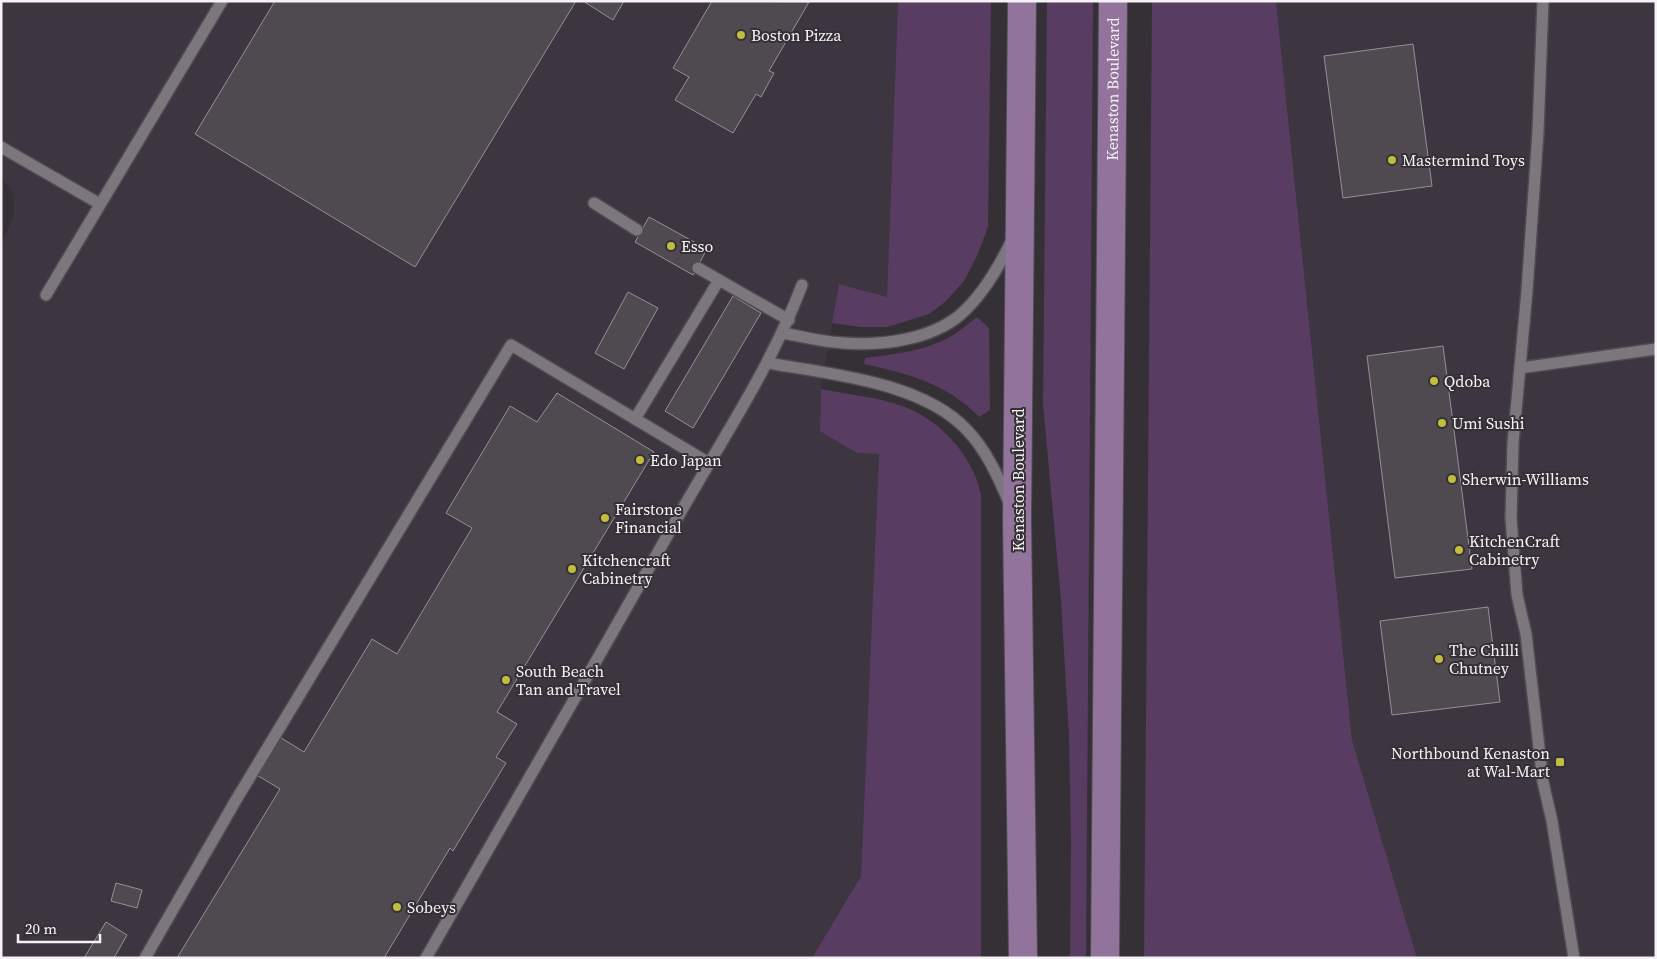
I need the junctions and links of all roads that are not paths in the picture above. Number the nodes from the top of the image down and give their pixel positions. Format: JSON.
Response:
{"nodes":[{"id":1,"x":222,"y":1,"type":"edge"},
{"id":2,"x":1022,"y":1,"type":"edge"},
{"id":3,"x":1112,"y":1,"type":"edge"},
{"id":4,"x":1543,"y":1,"type":"edge"},
{"id":5,"x":1,"y":147,"type":"edge"},
{"id":6,"x":100,"y":204,"type":"junction"},
{"id":7,"x":594,"y":204,"type":"dead end"},
{"id":8,"x":1021,"y":223,"type":"junction"},
{"id":9,"x":637,"y":230,"type":"dead end"},
{"id":10,"x":698,"y":268,"type":"dead end"},
{"id":11,"x":719,"y":280,"type":"junction"},
{"id":12,"x":802,"y":285,"type":"dead end"},
{"id":13,"x":46,"y":295,"type":"dead end"},
{"id":14,"x":789,"y":320,"type":"junction"},
{"id":15,"x":783,"y":333,"type":"junction"},
{"id":16,"x":1656,"y":349,"type":"edge"},
{"id":17,"x":768,"y":363,"type":"junction"},
{"id":18,"x":1520,"y":368,"type":"junction"},
{"id":19,"x":635,"y":419,"type":"junction"},
{"id":20,"x":708,"y":463,"type":"junction"},
{"id":21,"x":1017,"y":520,"type":"junction"},
{"id":22,"x":145,"y":958,"type":"edge"},
{"id":23,"x":426,"y":958,"type":"edge"},
{"id":24,"x":1023,"y":958,"type":"edge"},
{"id":25,"x":1105,"y":958,"type":"edge"},
{"id":26,"x":1574,"y":958,"type":"edge"}],
"edges":[{"from":1,"to":6,"type":"lane"},
{"from":2,"to":8,"type":"main road","name":"Kenaston Boulevard"},
{"from":3,"to":25,"type":"main road","name":"Kenaston Boulevard"},
{"from":4,"to":18,"type":"lane"},
{"from":5,"to":6,"type":"lane"},
{"from":6,"to":13,"type":"lane"},
{"from":7,"to":9,"type":"lane"},
{"from":8,"to":15,"type":"lane"},
{"from":8,"to":21,"type":"main road","name":"Kenaston Boulevard"},
{"from":10,"to":11,"type":"lane"},
{"from":11,"to":14,"type":"lane"},
{"from":11,"to":19,"type":"lane"},
{"from":12,"to":14,"type":"lane"},
{"from":14,"to":15,"type":"lane"},
{"from":15,"to":17,"type":"lane"},
{"from":16,"to":18,"type":"lane"},
{"from":17,"to":20,"type":"lane"},
{"from":17,"to":21,"type":"lane"},
{"from":18,"to":26,"type":"lane"},
{"from":19,"to":20,"type":"lane"},
{"from":19,"to":22,"type":"lane"},
{"from":20,"to":23,"type":"lane"},
{"from":21,"to":24,"type":"main road","name":"Kenaston Boulevard"}]}
